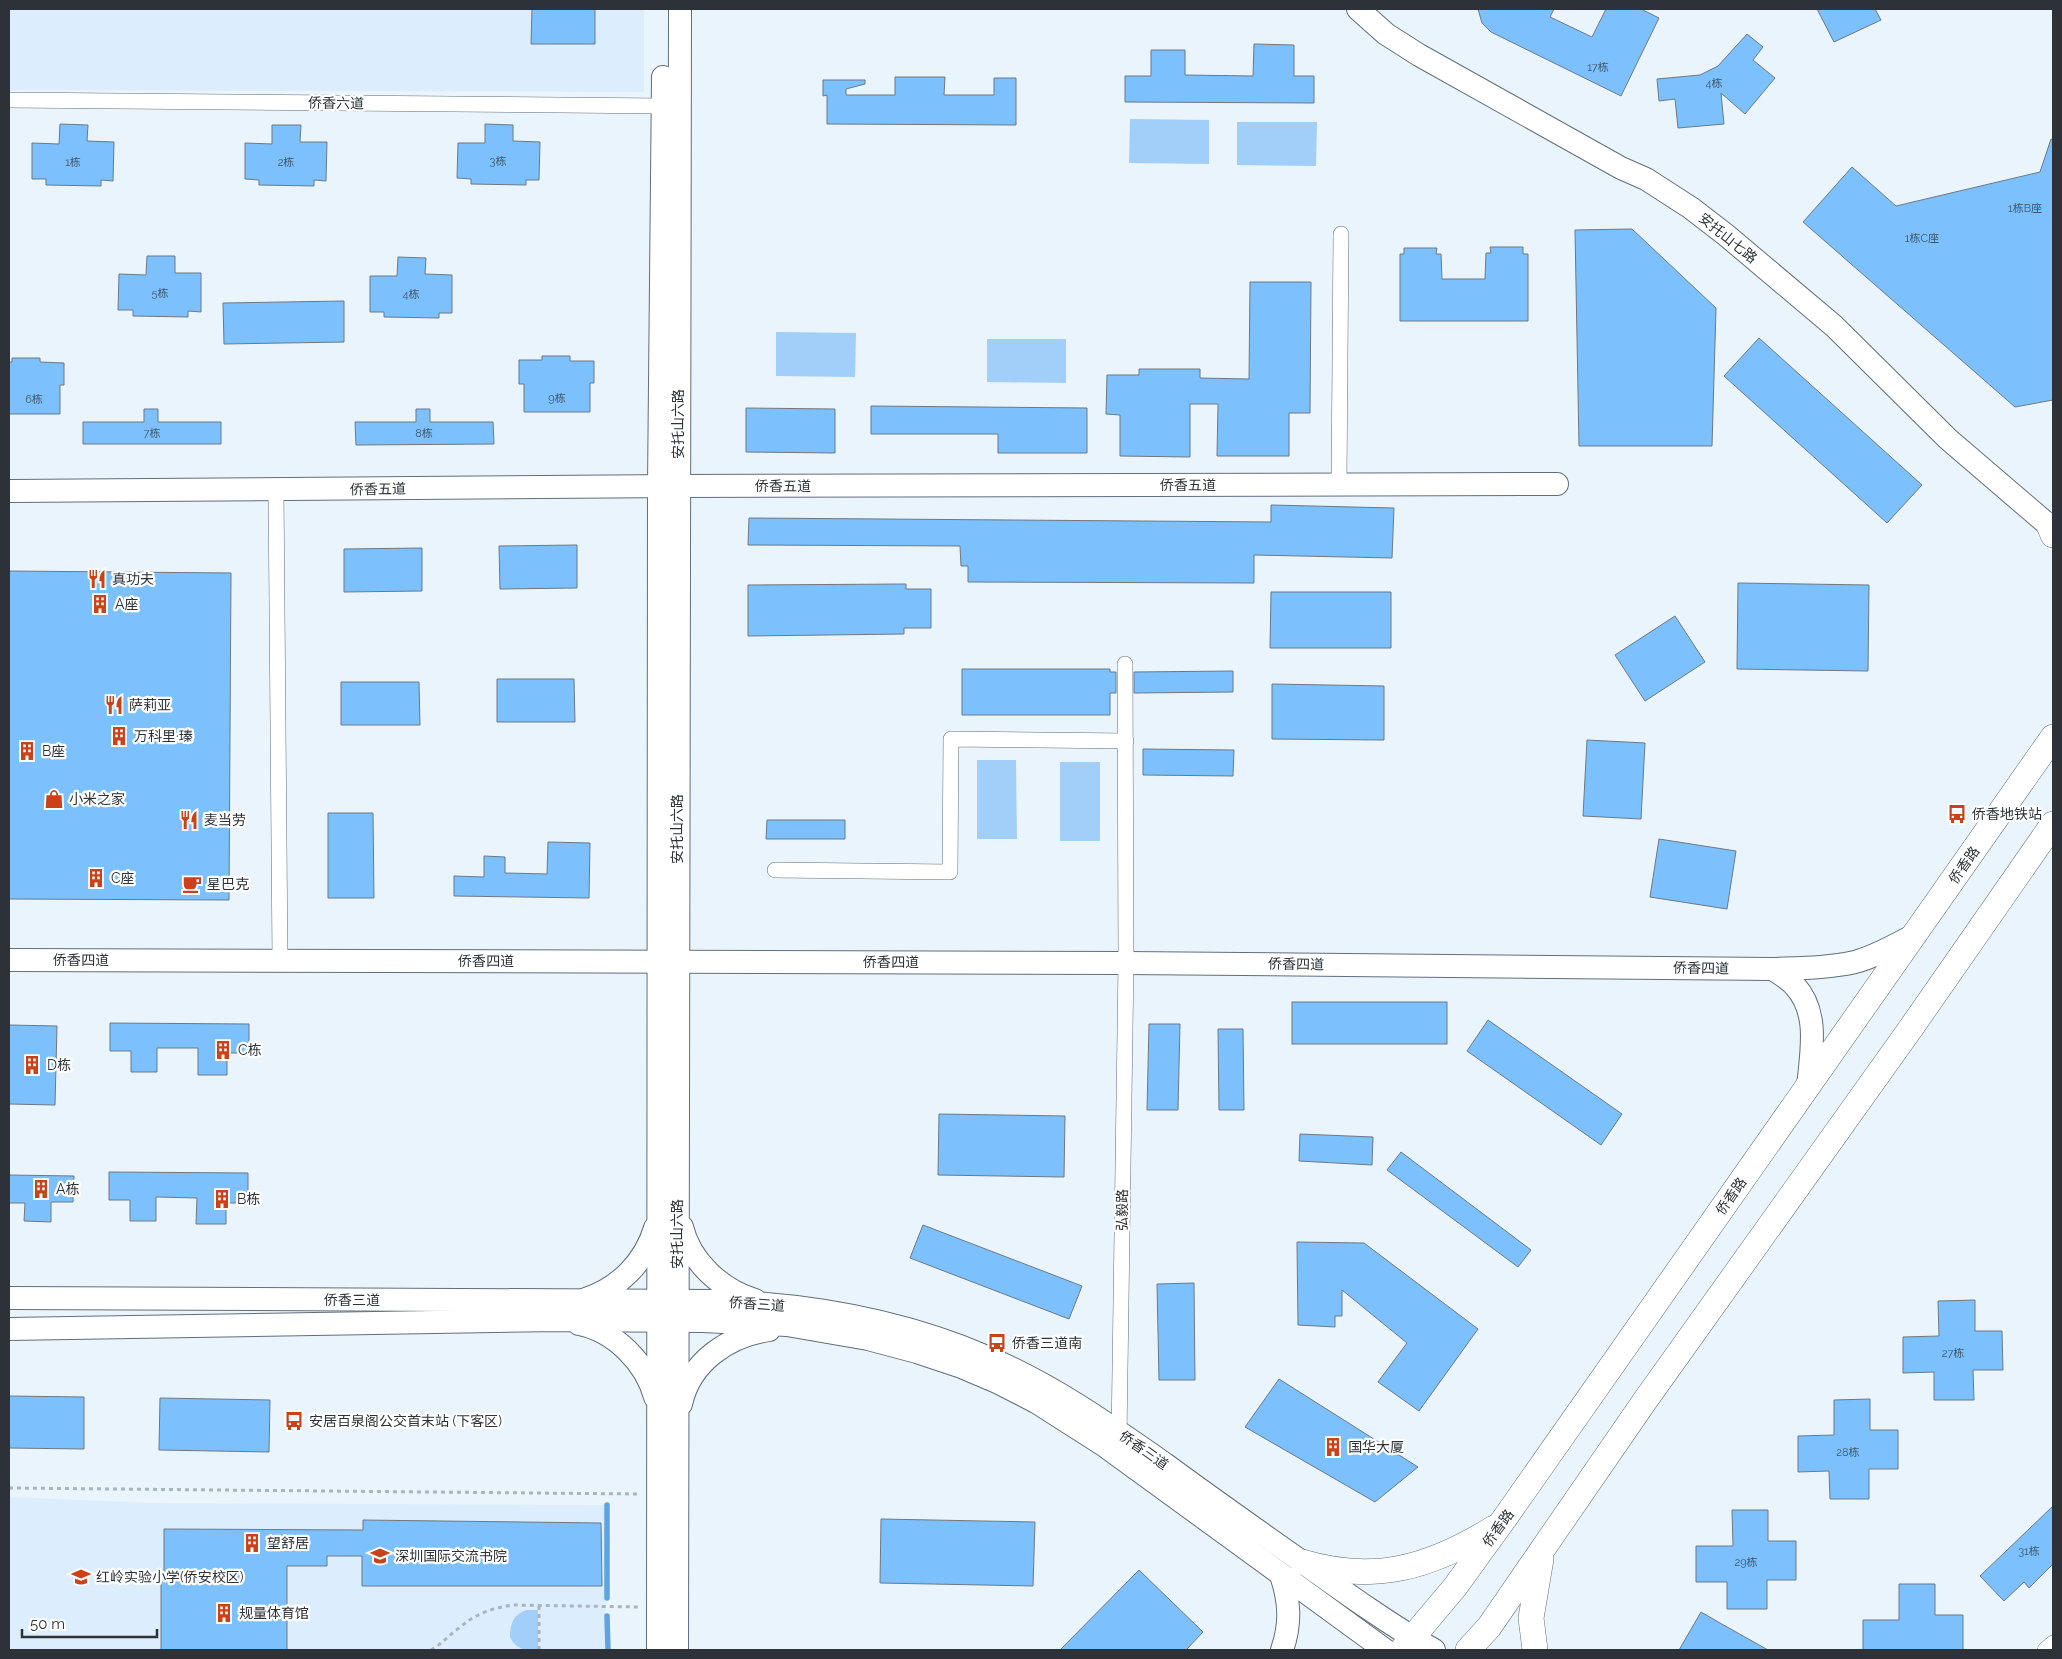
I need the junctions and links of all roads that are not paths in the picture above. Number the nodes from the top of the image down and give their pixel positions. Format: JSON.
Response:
{"nodes":[{"id":1,"x":663,"y":9,"type":"edge"},
{"id":2,"x":680,"y":9,"type":"edge"},
{"id":3,"x":1358,"y":9,"type":"edge"},
{"id":4,"x":9,"y":100,"type":"edge"},
{"id":5,"x":663,"y":106,"type":"junction"},
{"id":6,"x":1342,"y":234,"type":"dead end"},
{"id":7,"x":1339,"y":484,"type":"junction"},
{"id":8,"x":1557,"y":484,"type":"dead end"},
{"id":9,"x":669,"y":486,"type":"junction"},
{"id":10,"x":276,"y":490,"type":"junction"},
{"id":11,"x":9,"y":491,"type":"edge"},
{"id":12,"x":2052,"y":529,"type":"edge"},
{"id":13,"x":1126,"y":664,"type":"dead end"},
{"id":14,"x":2053,"y":737,"type":"edge"},
{"id":15,"x":1126,"y":741,"type":"junction"},
{"id":16,"x":2053,"y":824,"type":"edge"},
{"id":17,"x":775,"y":870,"type":"dead end"},
{"id":18,"x":1916,"y":934,"type":"junction"},
{"id":19,"x":9,"y":960,"type":"edge"},
{"id":20,"x":280,"y":960,"type":"junction"},
{"id":21,"x":668,"y":961,"type":"junction"},
{"id":22,"x":1126,"y":963,"type":"junction"},
{"id":23,"x":1773,"y":969,"type":"junction"},
{"id":24,"x":1808,"y":1087,"type":"junction"},
{"id":25,"x":677,"y":1198,"type":"junction"},
{"id":26,"x":658,"y":1215,"type":"junction"},
{"id":27,"x":9,"y":1298,"type":"edge"},
{"id":28,"x":574,"y":1301,"type":"junction"},
{"id":29,"x":775,"y":1304,"type":"junction"},
{"id":30,"x":668,"y":1311,"type":"junction"},
{"id":31,"x":556,"y":1320,"type":"junction"},
{"id":32,"x":805,"y":1328,"type":"junction"},
{"id":33,"x":9,"y":1329,"type":"edge"},
{"id":34,"x":658,"y":1410,"type":"junction"},
{"id":35,"x":677,"y":1427,"type":"junction"},
{"id":36,"x":1119,"y":1432,"type":"junction"},
{"id":37,"x":1119,"y":1457,"type":"junction"},
{"id":38,"x":1502,"y":1522,"type":"junction"},
{"id":39,"x":1544,"y":1547,"type":"junction"},
{"id":40,"x":1302,"y":1562,"type":"junction"},
{"id":41,"x":1281,"y":1575,"type":"junction"},
{"id":42,"x":2053,"y":1643,"type":"edge"},
{"id":43,"x":1407,"y":1644,"type":"edge"},
{"id":44,"x":658,"y":1650,"type":"edge"},
{"id":45,"x":677,"y":1650,"type":"edge"},
{"id":46,"x":1282,"y":1650,"type":"edge"},
{"id":47,"x":1385,"y":1650,"type":"edge"},
{"id":48,"x":1434,"y":1650,"type":"edge"},
{"id":49,"x":1468,"y":1650,"type":"edge"},
{"id":50,"x":1535,"y":1650,"type":"edge"},
{"id":51,"x":2046,"y":1650,"type":"edge"}],
"edges":[{"from":1,"to":5,"type":"street","name":"安托山六路"},
{"from":2,"to":9,"type":"street","name":"安托山六路"},
{"from":3,"to":12,"type":"street","name":"安托山七路"},
{"from":4,"to":5,"type":"street","name":"侨香六道"},
{"from":5,"to":9,"type":"street","name":"安托山六路"},
{"from":6,"to":7,"type":"street"},
{"from":7,"to":8,"type":"street","name":"侨香五道"},
{"from":7,"to":9,"type":"street","name":"侨香五道"},
{"from":9,"to":10,"type":"street","name":"侨香五道"},
{"from":9,"to":21,"type":"street","name":"安托山六路"},
{"from":10,"to":11,"type":"street","name":"侨香五道"},
{"from":10,"to":20,"type":"street"},
{"from":13,"to":15,"type":"street","name":"弘毅路"},
{"from":14,"to":18,"type":"main road","name":"侨香路"},
{"from":15,"to":17,"type":"street"},
{"from":15,"to":22,"type":"street","name":"弘毅路"},
{"from":16,"to":39,"type":"main road"},
{"from":18,"to":23,"type":"street","name":"侨香四道"},
{"from":18,"to":24,"type":"main road","name":"侨香路"},
{"from":19,"to":20,"type":"street","name":"侨香四道"},
{"from":20,"to":21,"type":"street","name":"侨香四道"},
{"from":21,"to":22,"type":"street","name":"侨香四道"},
{"from":21,"to":25,"type":"street","name":"安托山六路"},
{"from":21,"to":26,"type":"street","name":"安托山六路"},
{"from":22,"to":23,"type":"street","name":"侨香四道"},
{"from":22,"to":36,"type":"street","name":"弘毅路"},
{"from":23,"to":24,"type":"street"},
{"from":24,"to":38,"type":"main road","name":"侨香路"},
{"from":25,"to":29,"type":"street"},
{"from":25,"to":30,"type":"street","name":"安托山六路"},
{"from":26,"to":28,"type":"street"},
{"from":26,"to":30,"type":"street","name":"安托山六路"},
{"from":27,"to":28,"type":"street","name":"侨香三道"},
{"from":28,"to":30,"type":"street","name":"侨香三道"},
{"from":29,"to":30,"type":"street","name":"侨香三道"},
{"from":29,"to":36,"type":"street","name":"侨香三道"},
{"from":30,"to":31,"type":"street","name":"侨香三道"},
{"from":30,"to":32,"type":"street","name":"侨香三道"},
{"from":30,"to":34,"type":"street","name":"安托山六路"},
{"from":30,"to":35,"type":"street","name":"安托山六路"},
{"from":31,"to":33,"type":"street","name":"侨香三道"},
{"from":31,"to":34,"type":"street"},
{"from":32,"to":35,"type":"street"},
{"from":32,"to":37,"type":"street","name":"侨香三道"},
{"from":34,"to":44,"type":"street","name":"安托山六路"},
{"from":35,"to":45,"type":"street","name":"安托山六路"},
{"from":36,"to":37,"type":"street","name":"弘毅路"},
{"from":36,"to":40,"type":"street","name":"侨香三道"},
{"from":37,"to":41,"type":"street","name":"侨香三道"},
{"from":38,"to":40,"type":"main road"},
{"from":38,"to":43,"type":"main road","name":"侨香路"},
{"from":39,"to":49,"type":"main road"},
{"from":39,"to":50,"type":"main road"},
{"from":40,"to":43,"type":"street","name":"侨香三道"},
{"from":41,"to":46,"type":"street"},
{"from":41,"to":47,"type":"street","name":"侨香三道"},
{"from":42,"to":51,"type":"street"},
{"from":43,"to":48,"type":"street","name":"侨香三道"}]}
